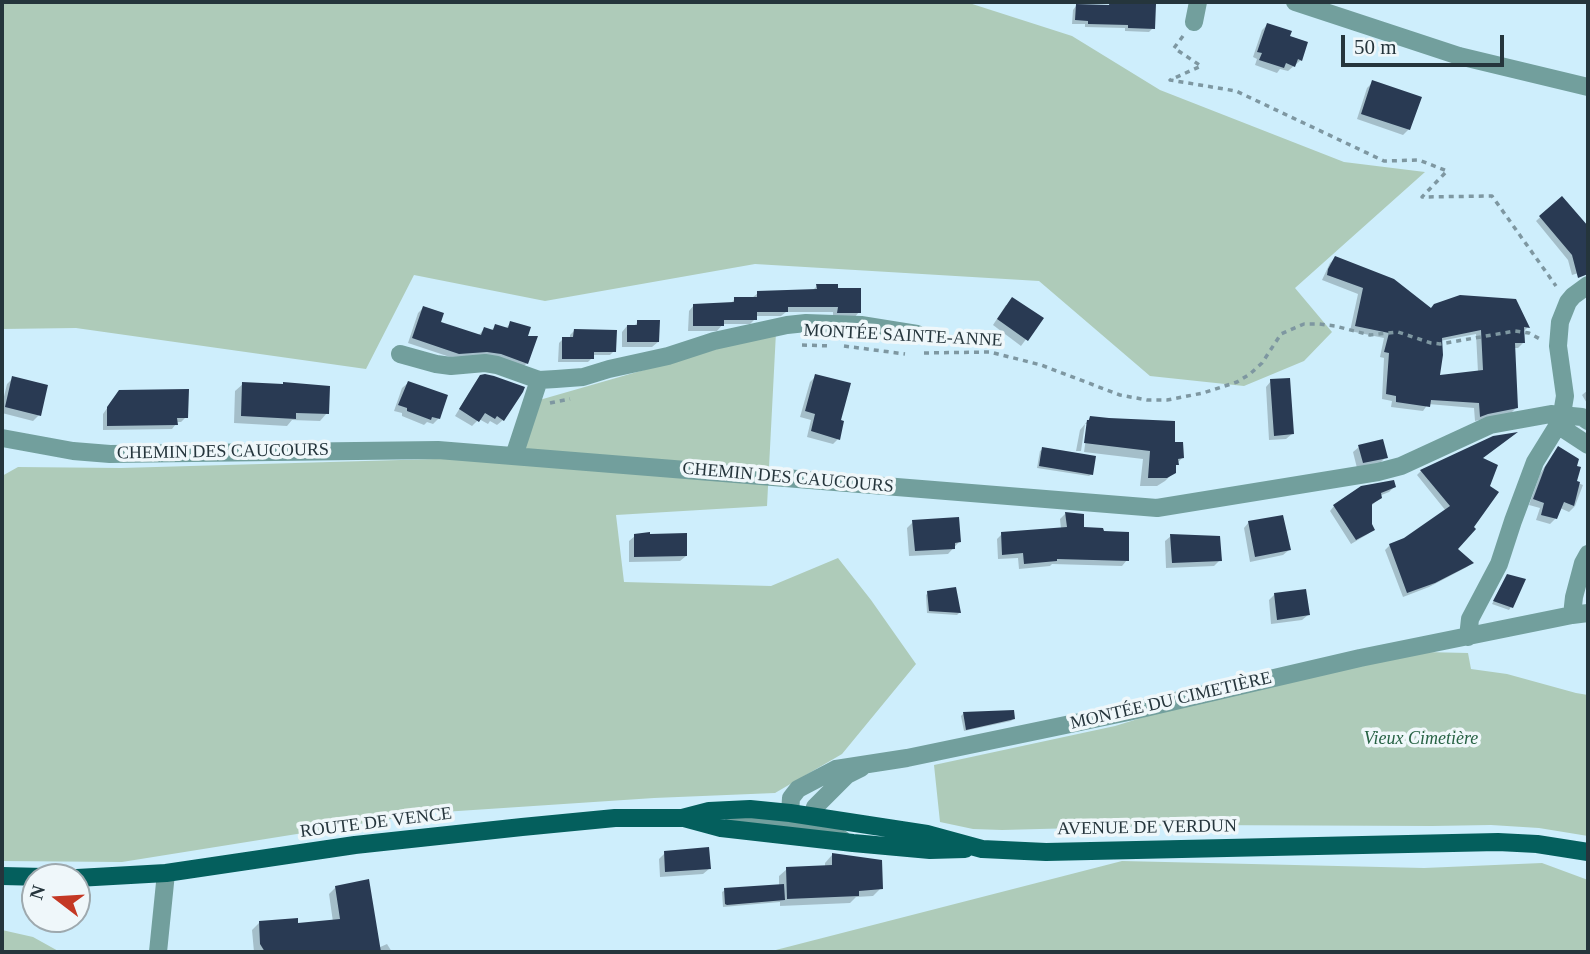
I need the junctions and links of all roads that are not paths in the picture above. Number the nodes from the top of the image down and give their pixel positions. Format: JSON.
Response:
{"nodes":[{"id":1,"x":1198,"y":2,"type":"edge"},
{"id":2,"x":1295,"y":2,"type":"edge"},
{"id":3,"x":1194,"y":22,"type":"road end"},
{"id":4,"x":1588,"y":87,"type":"edge"},
{"id":5,"x":1588,"y":285,"type":"edge"},
{"id":6,"x":918,"y":334,"type":"dead end"},
{"id":7,"x":400,"y":355,"type":"dead end"},
{"id":8,"x":539,"y":380,"type":"junction"},
{"id":9,"x":1561,"y":420,"type":"junction"},
{"id":10,"x":1588,"y":421,"type":"edge"},
{"id":11,"x":2,"y":438,"type":"edge"},
{"id":12,"x":1588,"y":445,"type":"edge"},
{"id":13,"x":514,"y":456,"type":"junction"},
{"id":14,"x":1588,"y":554,"type":"edge"},
{"id":15,"x":1580,"y":614,"type":"edge"},
{"id":16,"x":1468,"y":636,"type":"junction"},
{"id":17,"x":874,"y":763,"type":"junction"},
{"id":18,"x":709,"y":811,"type":"joint"},
{"id":19,"x":801,"y":816,"type":"junction"},
{"id":20,"x":681,"y":818,"type":"junction"},
{"id":21,"x":721,"y":828,"type":"junction"},
{"id":22,"x":853,"y":843,"type":"junction"},
{"id":23,"x":982,"y":849,"type":"junction"},
{"id":24,"x":1588,"y":852,"type":"edge"},
{"id":25,"x":166,"y":873,"type":"junction"},
{"id":26,"x":2,"y":876,"type":"edge"},
{"id":27,"x":21,"y":876,"type":"edge"},
{"id":28,"x":91,"y":877,"type":"edge"},
{"id":29,"x":158,"y":952,"type":"edge"}],
"edges":[{"from":1,"to":3,"type":"street"},
{"from":2,"to":4,"type":"street"},
{"from":5,"to":9,"type":"street"},
{"from":6,"to":8,"type":"street"},
{"from":7,"to":8,"type":"street"},
{"from":8,"to":13,"type":"street"},
{"from":9,"to":10,"type":"street"},
{"from":9,"to":12,"type":"street"},
{"from":9,"to":13,"type":"street","name":"CHEMIN DES CAUCOURS"},
{"from":9,"to":16,"type":"street"},
{"from":11,"to":13,"type":"street","name":"CHEMIN DES CAUCOURS"},
{"from":14,"to":15,"type":"street"},
{"from":15,"to":16,"type":"street","name":"MONTÉE DU CIMETIÈRE"},
{"from":16,"to":17,"type":"street","name":"MONTÉE DU CIMETIÈRE"},
{"from":17,"to":19,"type":"street","name":"MONTÉE DU CIMETIÈRE"},
{"from":17,"to":19,"type":"street","name":"MONTÉE DU CIMETIÈRE"},
{"from":18,"to":19,"type":"main road","name":"AVENUE DE VERDUN"},
{"from":18,"to":20,"type":"main road","name":"ROUTE DE VENCE"},
{"from":19,"to":21,"type":"street","name":"ROUTE DE VENCE"},
{"from":19,"to":22,"type":"street","name":"ROUTE DE VENCE"},
{"from":19,"to":23,"type":"main road","name":"AVENUE DE VERDUN"},
{"from":20,"to":21,"type":"main road","name":"ROUTE DE VENCE"},
{"from":20,"to":25,"type":"main road","name":"ROUTE DE VENCE"},
{"from":21,"to":22,"type":"main road","name":"ROUTE DE VENCE"},
{"from":22,"to":23,"type":"main road","name":"ROUTE DE VENCE"},
{"from":23,"to":24,"type":"main road","name":"AVENUE DE VERDUN"},
{"from":25,"to":28,"type":"main road","name":"ROUTE DE VENCE"},
{"from":25,"to":29,"type":"street"},
{"from":26,"to":27,"type":"main road"}]}
